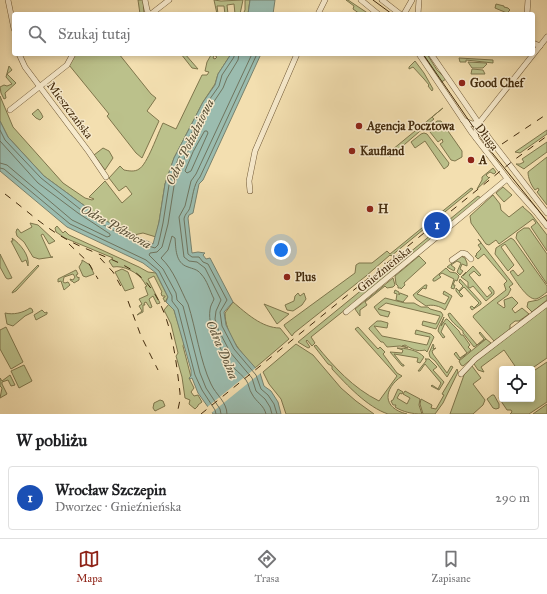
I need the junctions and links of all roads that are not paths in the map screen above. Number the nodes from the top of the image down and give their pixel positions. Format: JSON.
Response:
{"nodes":[{"id":1,"x":8,"y":0,"type":"edge"},
{"id":2,"x":145,"y":0,"type":"edge"},
{"id":3,"x":169,"y":0,"type":"edge"},
{"id":4,"x":325,"y":0,"type":"edge"},
{"id":5,"x":361,"y":0,"type":"edge"},
{"id":6,"x":382,"y":0,"type":"edge"},
{"id":7,"x":412,"y":0,"type":"edge"},
{"id":8,"x":419,"y":0,"type":"edge"},
{"id":9,"x":528,"y":0,"type":"edge"},
{"id":10,"x":148,"y":12,"type":"edge"},
{"id":11,"x":153,"y":12,"type":"edge"},
{"id":12,"x":319,"y":12,"type":"edge"},
{"id":13,"x":376,"y":12,"type":"edge"},
{"id":14,"x":397,"y":12,"type":"edge"},
{"id":15,"x":405,"y":12,"type":"edge"},
{"id":16,"x":418,"y":12,"type":"edge"},
{"id":17,"x":527,"y":12,"type":"edge"},
{"id":18,"x":12,"y":19,"type":"edge"},
{"id":19,"x":547,"y":37,"type":"edge"},
{"id":20,"x":535,"y":44,"type":"edge"},
{"id":21,"x":540,"y":46,"type":"junction"},
{"id":22,"x":535,"y":52,"type":"edge"},
{"id":23,"x":20,"y":56,"type":"edge"},
{"id":24,"x":72,"y":56,"type":"edge"},
{"id":25,"x":296,"y":56,"type":"edge"},
{"id":26,"x":420,"y":56,"type":"edge"},
{"id":27,"x":432,"y":56,"type":"edge"},
{"id":28,"x":532,"y":56,"type":"edge"},
{"id":29,"x":39,"y":86,"type":"junction"},
{"id":30,"x":10,"y":110,"type":"dead end"},
{"id":31,"x":463,"y":120,"type":"junction"},
{"id":32,"x":479,"y":123,"type":"junction"},
{"id":33,"x":476,"y":139,"type":"junction"},
{"id":34,"x":106,"y":177,"type":"dead end"},
{"id":35,"x":507,"y":179,"type":"junction"},
{"id":36,"x":250,"y":191,"type":"dead end"},
{"id":37,"x":547,"y":213,"type":"edge"},
{"id":38,"x":547,"y":226,"type":"edge"},
{"id":39,"x":471,"y":259,"type":"dead end"},
{"id":40,"x":452,"y":260,"type":"dead end"},
{"id":41,"x":547,"y":304,"type":"edge"},
{"id":42,"x":346,"y":312,"type":"dead end"},
{"id":43,"x":461,"y":374,"type":"dead end"}],
"edges":[{"from":1,"to":18,"type":"street"},
{"from":2,"to":10,"type":"street"},
{"from":3,"to":11,"type":"street"},
{"from":4,"to":12,"type":"street"},
{"from":5,"to":13,"type":"street"},
{"from":6,"to":14,"type":"street"},
{"from":7,"to":15,"type":"street"},
{"from":8,"to":16,"type":"street"},
{"from":9,"to":17,"type":"street"},
{"from":19,"to":21,"type":"street"},
{"from":20,"to":21,"type":"street"},
{"from":21,"to":22,"type":"street"},
{"from":23,"to":29,"type":"street","name":"Mieszczańska"},
{"from":24,"to":29,"type":"street"},
{"from":25,"to":36,"type":"street"},
{"from":26,"to":31,"type":"street","name":"Długa"},
{"from":27,"to":32,"type":"street","name":"Długa"},
{"from":28,"to":32,"type":"street"},
{"from":29,"to":30,"type":"street"},
{"from":29,"to":34,"type":"street","name":"Mieszczańska"},
{"from":31,"to":32,"type":"street"},
{"from":31,"to":33,"type":"street","name":"Długa"},
{"from":32,"to":33,"type":"street"},
{"from":32,"to":37,"type":"street","name":"Długa"},
{"from":33,"to":35,"type":"street","name":"Długa"},
{"from":35,"to":38,"type":"street","name":"Długa"},
{"from":35,"to":42,"type":"street","name":"Gnieźnieńska"},
{"from":39,"to":40,"type":"street"},
{"from":41,"to":43,"type":"street"}]}
